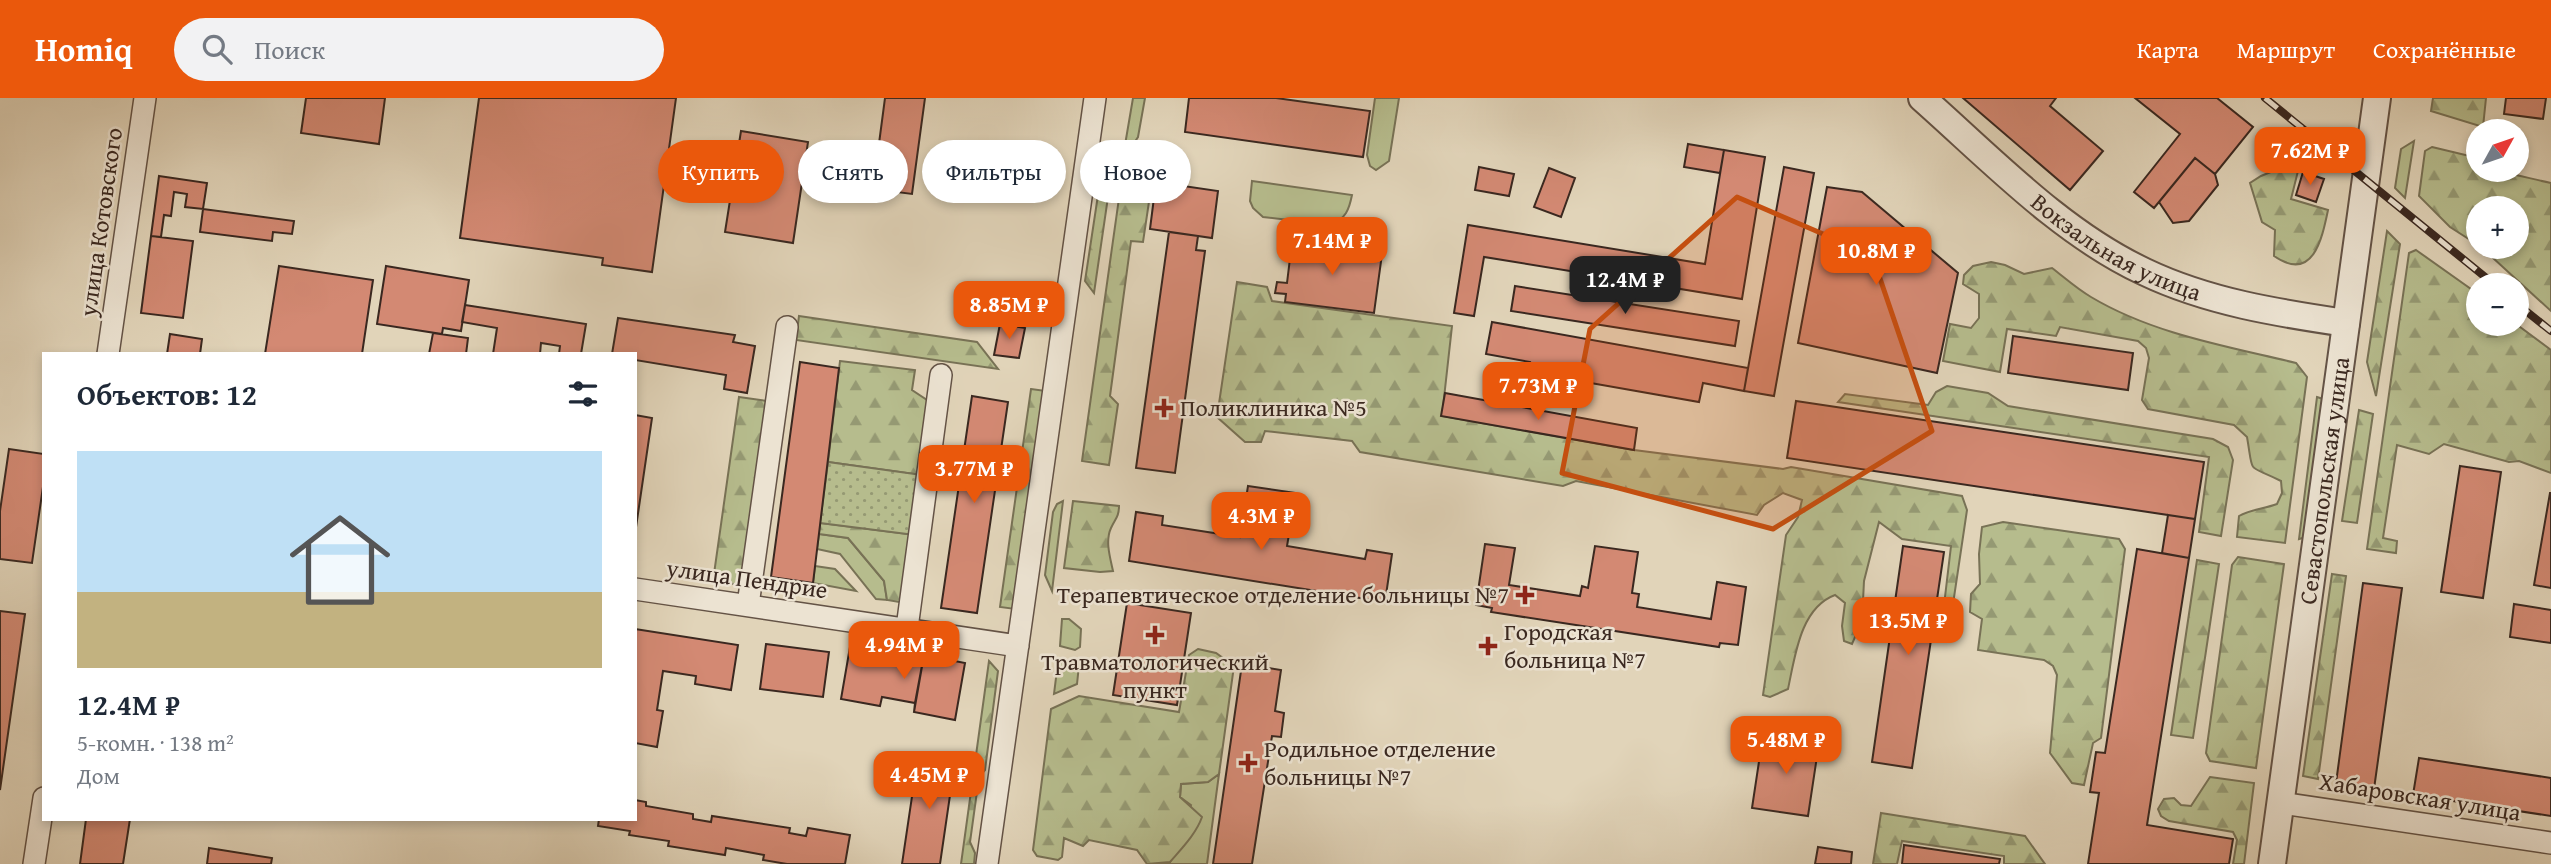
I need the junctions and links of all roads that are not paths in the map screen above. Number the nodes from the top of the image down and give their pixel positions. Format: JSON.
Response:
{"nodes":[{"id":1,"x":145,"y":98,"type":"edge"},
{"id":2,"x":1095,"y":98,"type":"edge"},
{"id":3,"x":1922,"y":98,"type":"edge"},
{"id":4,"x":2377,"y":98,"type":"edge"},
{"id":5,"x":2346,"y":323,"type":"junction"},
{"id":6,"x":787,"y":327,"type":"dead end"},
{"id":7,"x":108,"y":352,"type":"edge"},
{"id":8,"x":941,"y":375,"type":"dead end"},
{"id":9,"x":637,"y":589,"type":"edge"},
{"id":10,"x":748,"y":605,"type":"junction"},
{"id":11,"x":907,"y":628,"type":"junction"},
{"id":12,"x":1018,"y":646,"type":"junction"},
{"id":13,"x":2281,"y":803,"type":"junction"},
{"id":14,"x":42,"y":811,"type":"edge"},
{"id":15,"x":2551,"y":843,"type":"edge"},
{"id":16,"x":34,"y":864,"type":"edge"},
{"id":17,"x":987,"y":864,"type":"edge"},
{"id":18,"x":2272,"y":864,"type":"edge"}],
"edges":[{"from":1,"to":7,"type":"street","name":"улица Котовского"},
{"from":2,"to":12,"type":"street"},
{"from":3,"to":5,"type":"street","name":"Вокзальная улица"},
{"from":4,"to":5,"type":"street","name":"Севастопольская улица"},
{"from":5,"to":13,"type":"street","name":"Севастопольская улица"},
{"from":6,"to":10,"type":"street"},
{"from":8,"to":11,"type":"street"},
{"from":9,"to":10,"type":"street","name":"улица Пендрие"},
{"from":10,"to":11,"type":"street","name":"улица Пендрие"},
{"from":11,"to":12,"type":"street","name":"улица Пендрие"},
{"from":12,"to":17,"type":"street"},
{"from":13,"to":15,"type":"street","name":"Хабаровская улица"},
{"from":13,"to":18,"type":"street","name":"Севастопольская улица"},
{"from":14,"to":16,"type":"street"}]}
